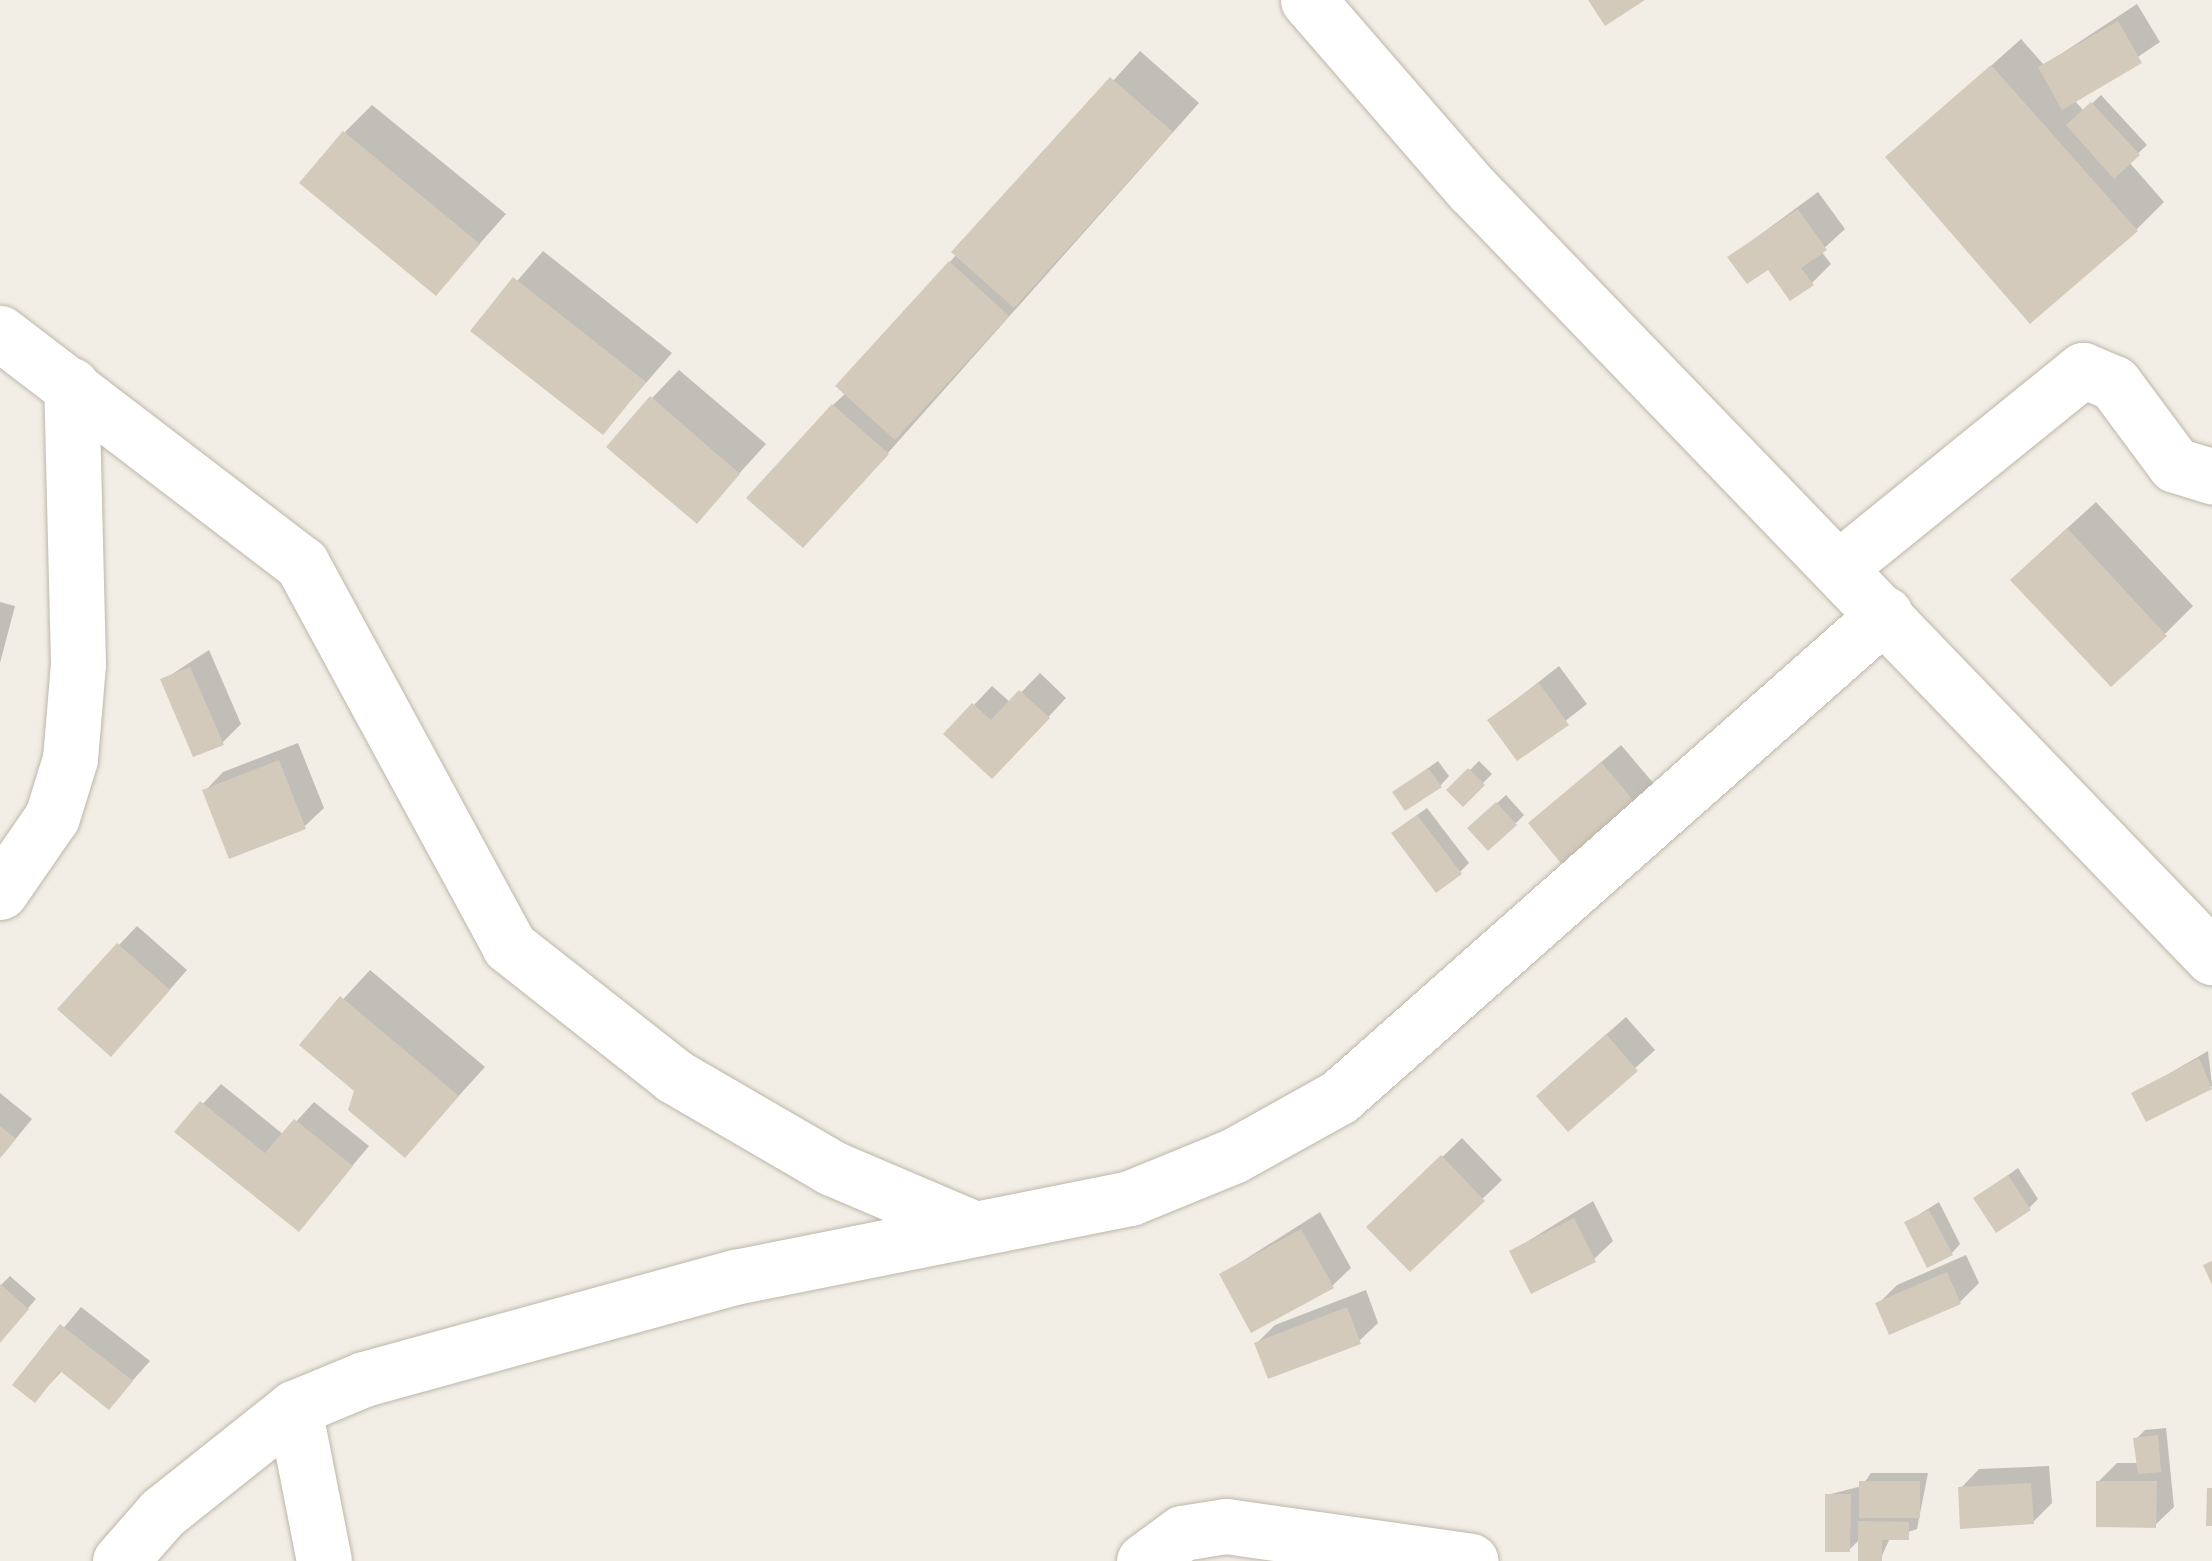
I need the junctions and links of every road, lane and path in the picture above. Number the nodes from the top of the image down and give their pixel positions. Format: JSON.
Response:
{"nodes":[{"id":1,"x":1308,"y":0,"type":"edge"},
{"id":2,"x":0,"y":332,"type":"edge"},
{"id":3,"x":71,"y":385,"type":"junction"},
{"id":4,"x":2212,"y":476,"type":"edge"},
{"id":5,"x":1842,"y":565,"type":"junction"},
{"id":6,"x":1885,"y":614,"type":"junction"},
{"id":7,"x":0,"y":892,"type":"edge"},
{"id":8,"x":2212,"y":957,"type":"edge"},
{"id":9,"x":970,"y":1228,"type":"junction"},
{"id":10,"x":294,"y":1408,"type":"junction"},
{"id":11,"x":120,"y":1561,"type":"edge"},
{"id":12,"x":324,"y":1561,"type":"edge"},
{"id":13,"x":1144,"y":1561,"type":"edge"},
{"id":14,"x":1471,"y":1561,"type":"edge"}],
"edges":[{"from":1,"to":5,"type":"street"},
{"from":2,"to":3,"type":"street"},
{"from":3,"to":7,"type":"street"},
{"from":3,"to":9,"type":"street"},
{"from":4,"to":5,"type":"street"},
{"from":5,"to":6,"type":"street"},
{"from":6,"to":8,"type":"street"},
{"from":6,"to":9,"type":"street"},
{"from":9,"to":10,"type":"street"},
{"from":10,"to":11,"type":"street"},
{"from":10,"to":12,"type":"street"},
{"from":13,"to":14,"type":"street"}]}
